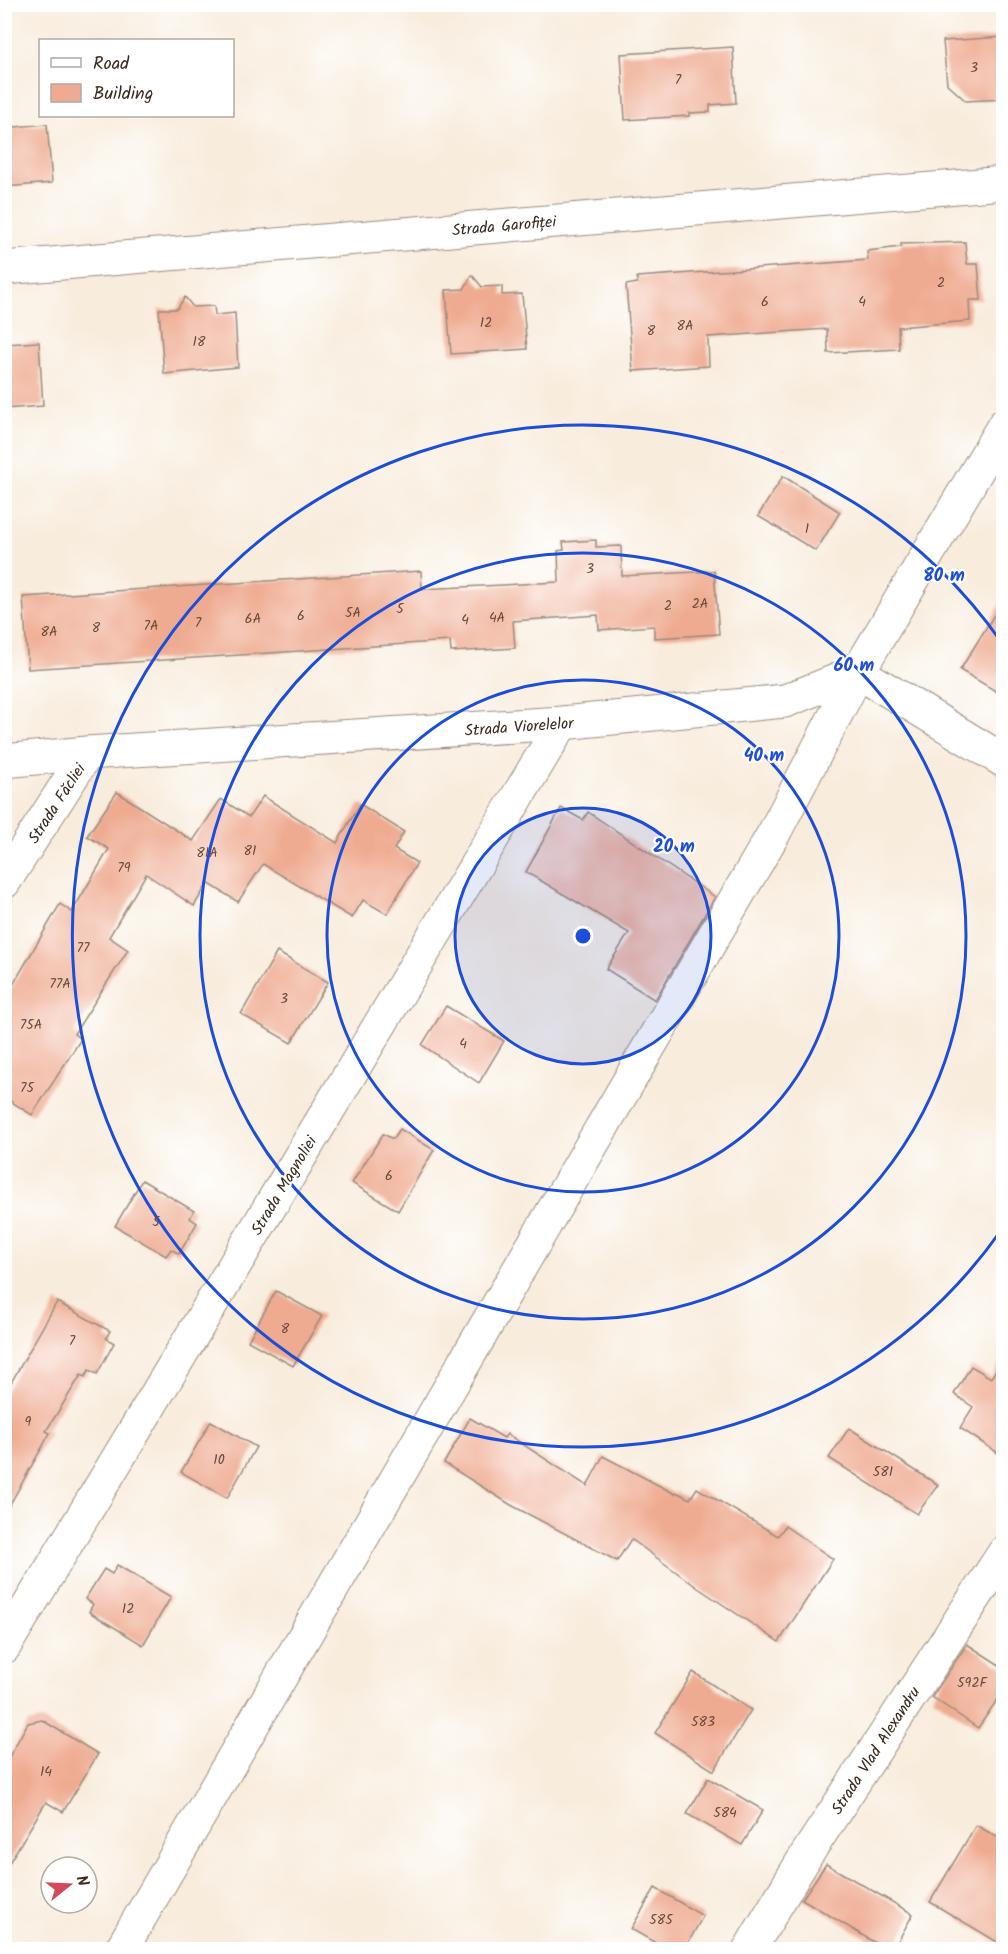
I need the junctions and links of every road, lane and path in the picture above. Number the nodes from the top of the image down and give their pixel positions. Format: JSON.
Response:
{"nodes":[{"id":1,"x":1004,"y":183,"type":"edge"},
{"id":2,"x":4,"y":268,"type":"edge"},
{"id":3,"x":1004,"y":425,"type":"edge"},
{"id":4,"x":858,"y":672,"type":"junction"},
{"id":5,"x":562,"y":723,"type":"junction"},
{"id":6,"x":87,"y":753,"type":"junction"},
{"id":7,"x":4,"y":761,"type":"edge"},
{"id":8,"x":1004,"y":761,"type":"edge"},
{"id":9,"x":4,"y":882,"type":"edge"},
{"id":10,"x":1004,"y":1553,"type":"edge"},
{"id":11,"x":4,"y":1647,"type":"edge"},
{"id":12,"x":121,"y":1950,"type":"edge"},
{"id":13,"x":749,"y":1950,"type":"edge"}],
"edges":[{"from":1,"to":2,"type":"street","name":"Strada Garofiței"},
{"from":3,"to":4,"type":"street"},
{"from":4,"to":5,"type":"street","name":"Strada Viorelelor"},
{"from":4,"to":8,"type":"street"},
{"from":4,"to":12,"type":"street"},
{"from":5,"to":6,"type":"street","name":"Strada Viorelelor"},
{"from":5,"to":11,"type":"street","name":"Strada Magnoliei"},
{"from":6,"to":7,"type":"street","name":"Strada Viorelelor"},
{"from":6,"to":9,"type":"street","name":"Strada Făcliei"},
{"from":10,"to":13,"type":"street","name":"Strada Vlad Alexandru"}]}
